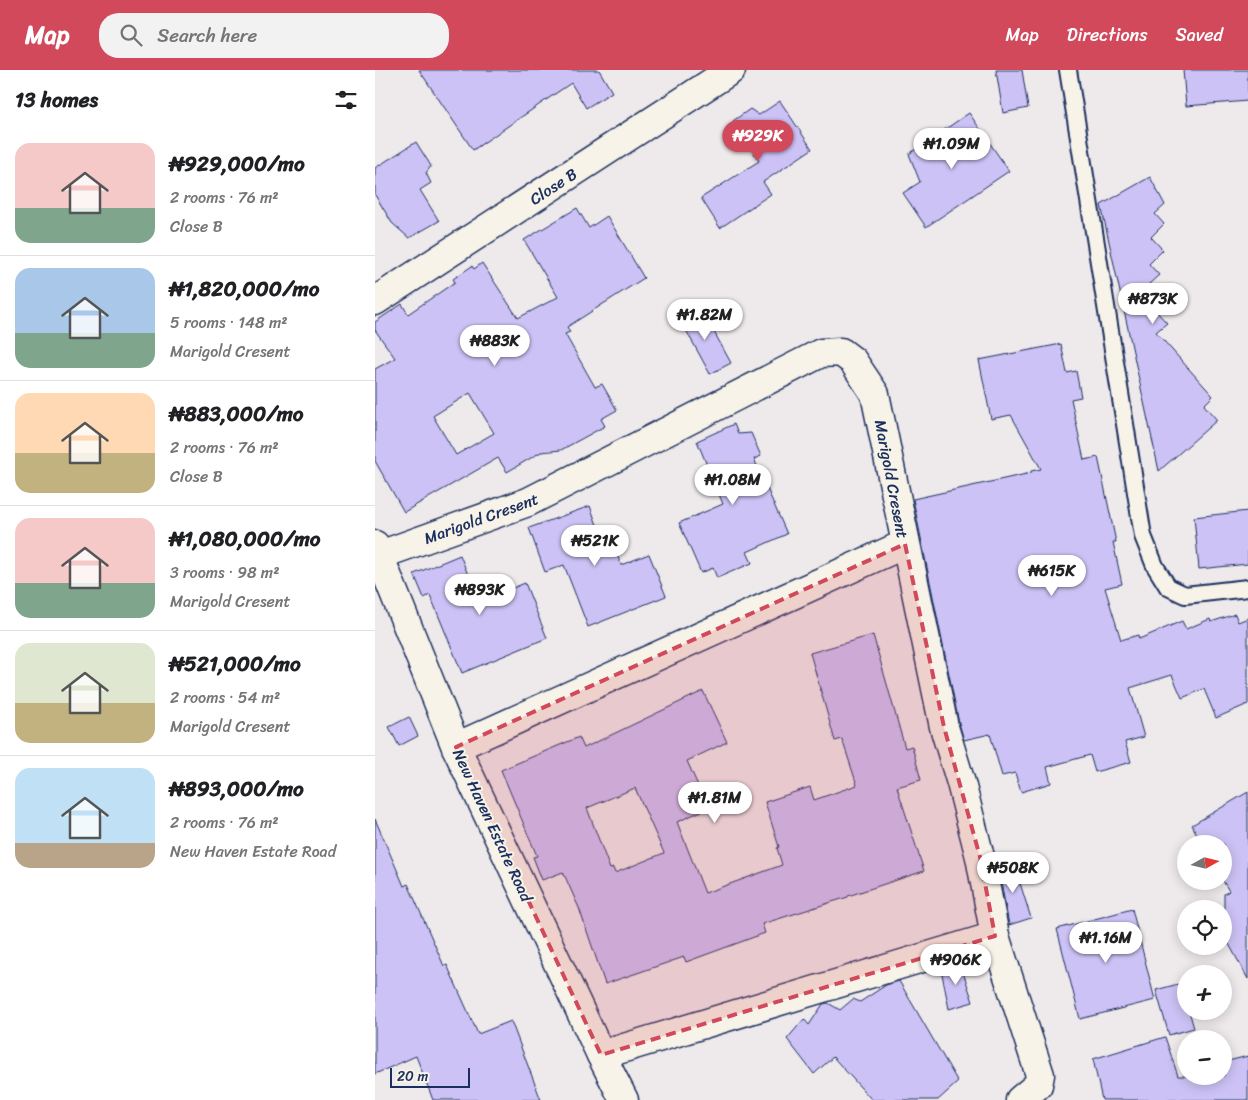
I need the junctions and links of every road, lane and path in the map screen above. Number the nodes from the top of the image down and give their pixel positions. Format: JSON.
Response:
{"nodes":[{"id":1,"x":731,"y":70,"type":"edge"},
{"id":2,"x":1069,"y":70,"type":"edge"},
{"id":3,"x":375,"y":301,"type":"edge"},
{"id":4,"x":905,"y":544,"type":"junction"},
{"id":5,"x":377,"y":550,"type":"edge"},
{"id":6,"x":1248,"y":588,"type":"edge"},
{"id":7,"x":456,"y":747,"type":"junction"},
{"id":8,"x":995,"y":936,"type":"junction"},
{"id":9,"x":601,"y":1055,"type":"junction"},
{"id":10,"x":624,"y":1100,"type":"edge"},
{"id":11,"x":1020,"y":1100,"type":"edge"}],
"edges":[{"from":1,"to":3,"type":"street","name":"Close B"},
{"from":2,"to":6,"type":"lane"},
{"from":4,"to":5,"type":"street","name":"Marigold Cresent"},
{"from":4,"to":7,"type":"street"},
{"from":4,"to":8,"type":"street","name":"Marigold Cresent"},
{"from":5,"to":7,"type":"street","name":"New Haven Estate Road"},
{"from":7,"to":9,"type":"street","name":"New Haven Estate Road"},
{"from":8,"to":9,"type":"street"},
{"from":8,"to":11,"type":"street","name":"Marigold Cresent"},
{"from":9,"to":10,"type":"street","name":"New Haven Estate Road"}]}
